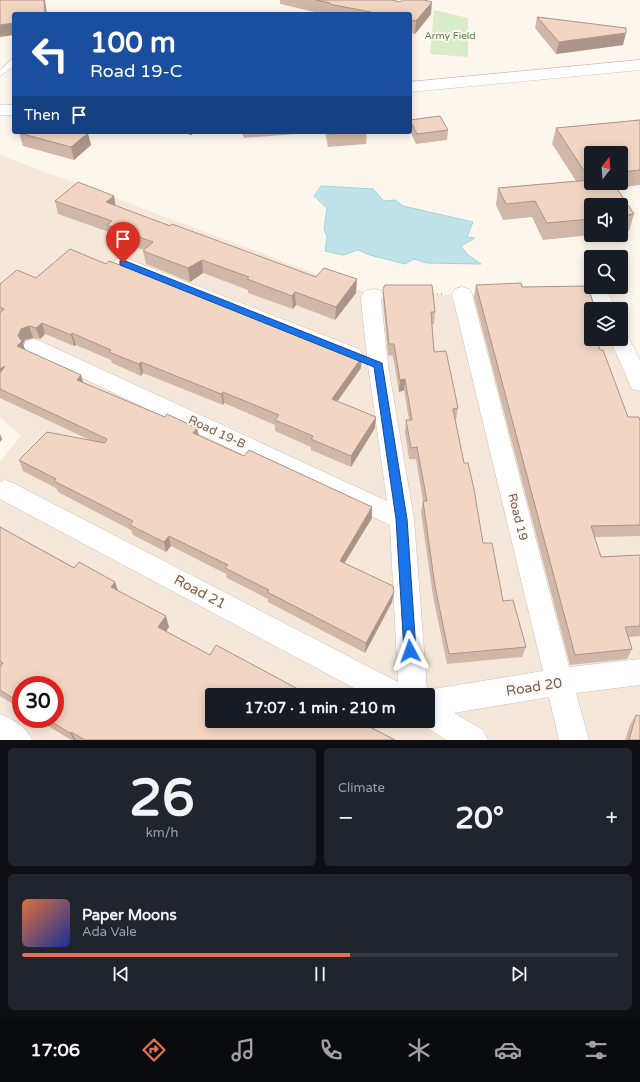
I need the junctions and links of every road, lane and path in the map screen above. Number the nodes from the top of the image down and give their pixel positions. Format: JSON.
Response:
{"nodes":[{"id":1,"x":12,"y":64,"type":"edge"},
{"id":2,"x":640,"y":65,"type":"edge"},
{"id":3,"x":0,"y":74,"type":"edge"},
{"id":4,"x":412,"y":87,"type":"edge"},
{"id":5,"x":0,"y":110,"type":"edge"},
{"id":6,"x":12,"y":110,"type":"edge"},
{"id":7,"x":123,"y":263,"type":"dead end"},
{"id":8,"x":462,"y":294,"type":"dead end"},
{"id":9,"x":373,"y":295,"type":"dead end"},
{"id":10,"x":33,"y":346,"type":"dead end"},
{"id":11,"x":623,"y":346,"type":"edge"},
{"id":12,"x":378,"y":365,"type":"junction"},
{"id":13,"x":640,"y":383,"type":"edge"},
{"id":14,"x":5,"y":490,"type":"dead end"},
{"id":15,"x":402,"y":519,"type":"junction"},
{"id":16,"x":640,"y":672,"type":"edge"},
{"id":17,"x":559,"y":683,"type":"junction"},
{"id":18,"x":382,"y":688,"type":"edge"},
{"id":19,"x":413,"y":688,"type":"edge"},
{"id":20,"x":435,"y":702,"type":"edge"},
{"id":21,"x":435,"y":717,"type":"edge"},
{"id":22,"x":0,"y":728,"type":"edge"},
{"id":23,"x":17,"y":740,"type":"edge"},
{"id":24,"x":473,"y":740,"type":"edge"},
{"id":25,"x":574,"y":740,"type":"edge"}],
"edges":[{"from":1,"to":3,"type":"lane"},
{"from":2,"to":4,"type":"street"},
{"from":5,"to":6,"type":"street"},
{"from":7,"to":12,"type":"street"},
{"from":8,"to":17,"type":"street","name":"Road 19"},
{"from":9,"to":12,"type":"street"},
{"from":10,"to":15,"type":"street","name":"Road 19-B"},
{"from":11,"to":13,"type":"street"},
{"from":12,"to":15,"type":"street"},
{"from":14,"to":18,"type":"street","name":"Road 21"},
{"from":15,"to":19,"type":"street"},
{"from":16,"to":17,"type":"street","name":"Road 20"},
{"from":17,"to":20,"type":"street","name":"Road 20"},
{"from":17,"to":25,"type":"street","name":"Road 19"},
{"from":21,"to":24,"type":"street"},
{"from":22,"to":23,"type":"street"}]}
